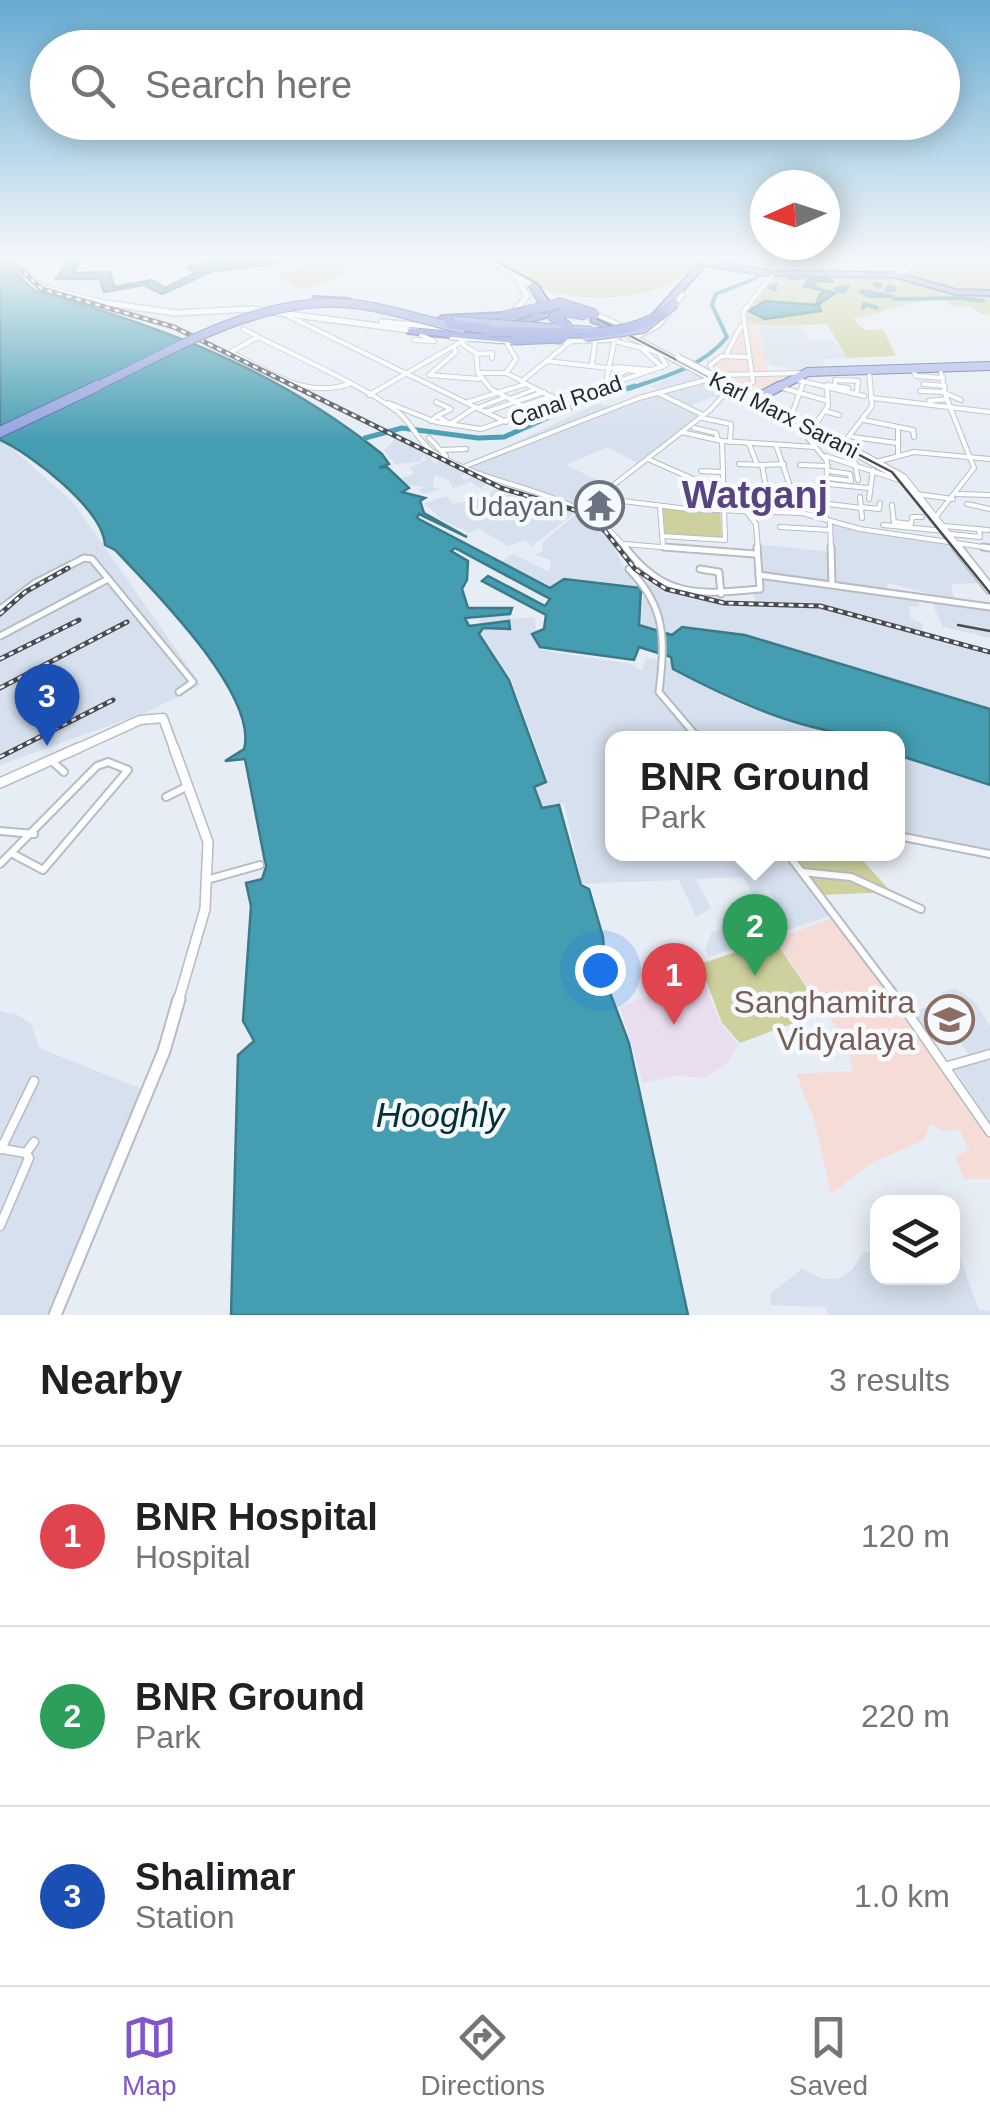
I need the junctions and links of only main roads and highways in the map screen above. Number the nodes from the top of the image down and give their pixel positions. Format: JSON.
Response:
{"nodes":[{"id":1,"x":233,"y":320,"type":"edge"},
{"id":2,"x":240,"y":320,"type":"edge"},
{"id":3,"x":355,"y":320,"type":"edge"},
{"id":4,"x":428,"y":320,"type":"edge"},
{"id":5,"x":432,"y":320,"type":"edge"},
{"id":6,"x":445,"y":320,"type":"edge"},
{"id":7,"x":506,"y":320,"type":"edge"},
{"id":8,"x":528,"y":320,"type":"edge"},
{"id":9,"x":556,"y":320,"type":"edge"},
{"id":10,"x":589,"y":320,"type":"edge"},
{"id":11,"x":599,"y":320,"type":"edge"},
{"id":12,"x":600,"y":320,"type":"edge"},
{"id":13,"x":649,"y":320,"type":"edge"},
{"id":14,"x":652,"y":320,"type":"edge"},
{"id":15,"x":653,"y":320,"type":"edge"},
{"id":16,"x":663,"y":320,"type":"edge"},
{"id":17,"x":400,"y":325,"type":"junction"},
{"id":18,"x":488,"y":328,"type":"junction"},
{"id":19,"x":421,"y":333,"type":"junction"},
{"id":20,"x":623,"y":336,"type":"junction"},
{"id":21,"x":578,"y":337,"type":"junction"},
{"id":22,"x":510,"y":341,"type":"junction"},
{"id":23,"x":678,"y":359,"type":"junction"},
{"id":24,"x":990,"y":366,"type":"edge"},
{"id":25,"x":867,"y":369,"type":"junction"},
{"id":26,"x":809,"y":373,"type":"junction"},
{"id":27,"x":757,"y":402,"type":"junction"},
{"id":28,"x":0,"y":431,"type":"edge"},
{"id":29,"x":840,"y":442,"type":"junction"},
{"id":30,"x":989,"y":586,"type":"edge"}],
"edges":[{"from":1,"to":28,"type":"highway","bridge":true},
{"from":2,"to":28,"type":"highway","bridge":true},
{"from":3,"to":17,"type":"main road"},
{"from":4,"to":21,"type":"highway","bridge":true},
{"from":5,"to":8,"type":"highway","bridge":true},
{"from":6,"to":21,"type":"highway","bridge":true},
{"from":7,"to":18,"type":"main road","bridge":true},
{"from":9,"to":21,"type":"highway","bridge":true},
{"from":10,"to":20,"type":"main road"},
{"from":11,"to":20,"type":"main road"},
{"from":12,"to":20,"type":"highway"},
{"from":13,"to":21,"type":"highway","bridge":true},
{"from":14,"to":18,"type":"highway","bridge":true},
{"from":15,"to":21,"type":"highway","bridge":true},
{"from":16,"to":20,"type":"main road"},
{"from":17,"to":19,"type":"main road"},
{"from":17,"to":19,"type":"main road"},
{"from":18,"to":19,"type":"highway"},
{"from":19,"to":22,"type":"highway"},
{"from":19,"to":22,"type":"main road"},
{"from":20,"to":21,"type":"main road"},
{"from":20,"to":21,"type":"main road","name":"Canal Road"},
{"from":20,"to":23,"type":"main road"},
{"from":21,"to":22,"type":"highway","bridge":true},
{"from":23,"to":27,"type":"main road","name":"Karl Marx Sarani","bridge":true},
{"from":23,"to":29,"type":"main road","bridge":true},
{"from":24,"to":25,"type":"main road"},
{"from":24,"to":25,"type":"main road"},
{"from":25,"to":26,"type":"main road"},
{"from":25,"to":26,"type":"main road"},
{"from":26,"to":27,"type":"main road"},
{"from":26,"to":27,"type":"main road"},
{"from":27,"to":29,"type":"main road","name":"Karl Marx Sarani"},
{"from":29,"to":30,"type":"main road","name":"Karl Marx Sarani"}]}
